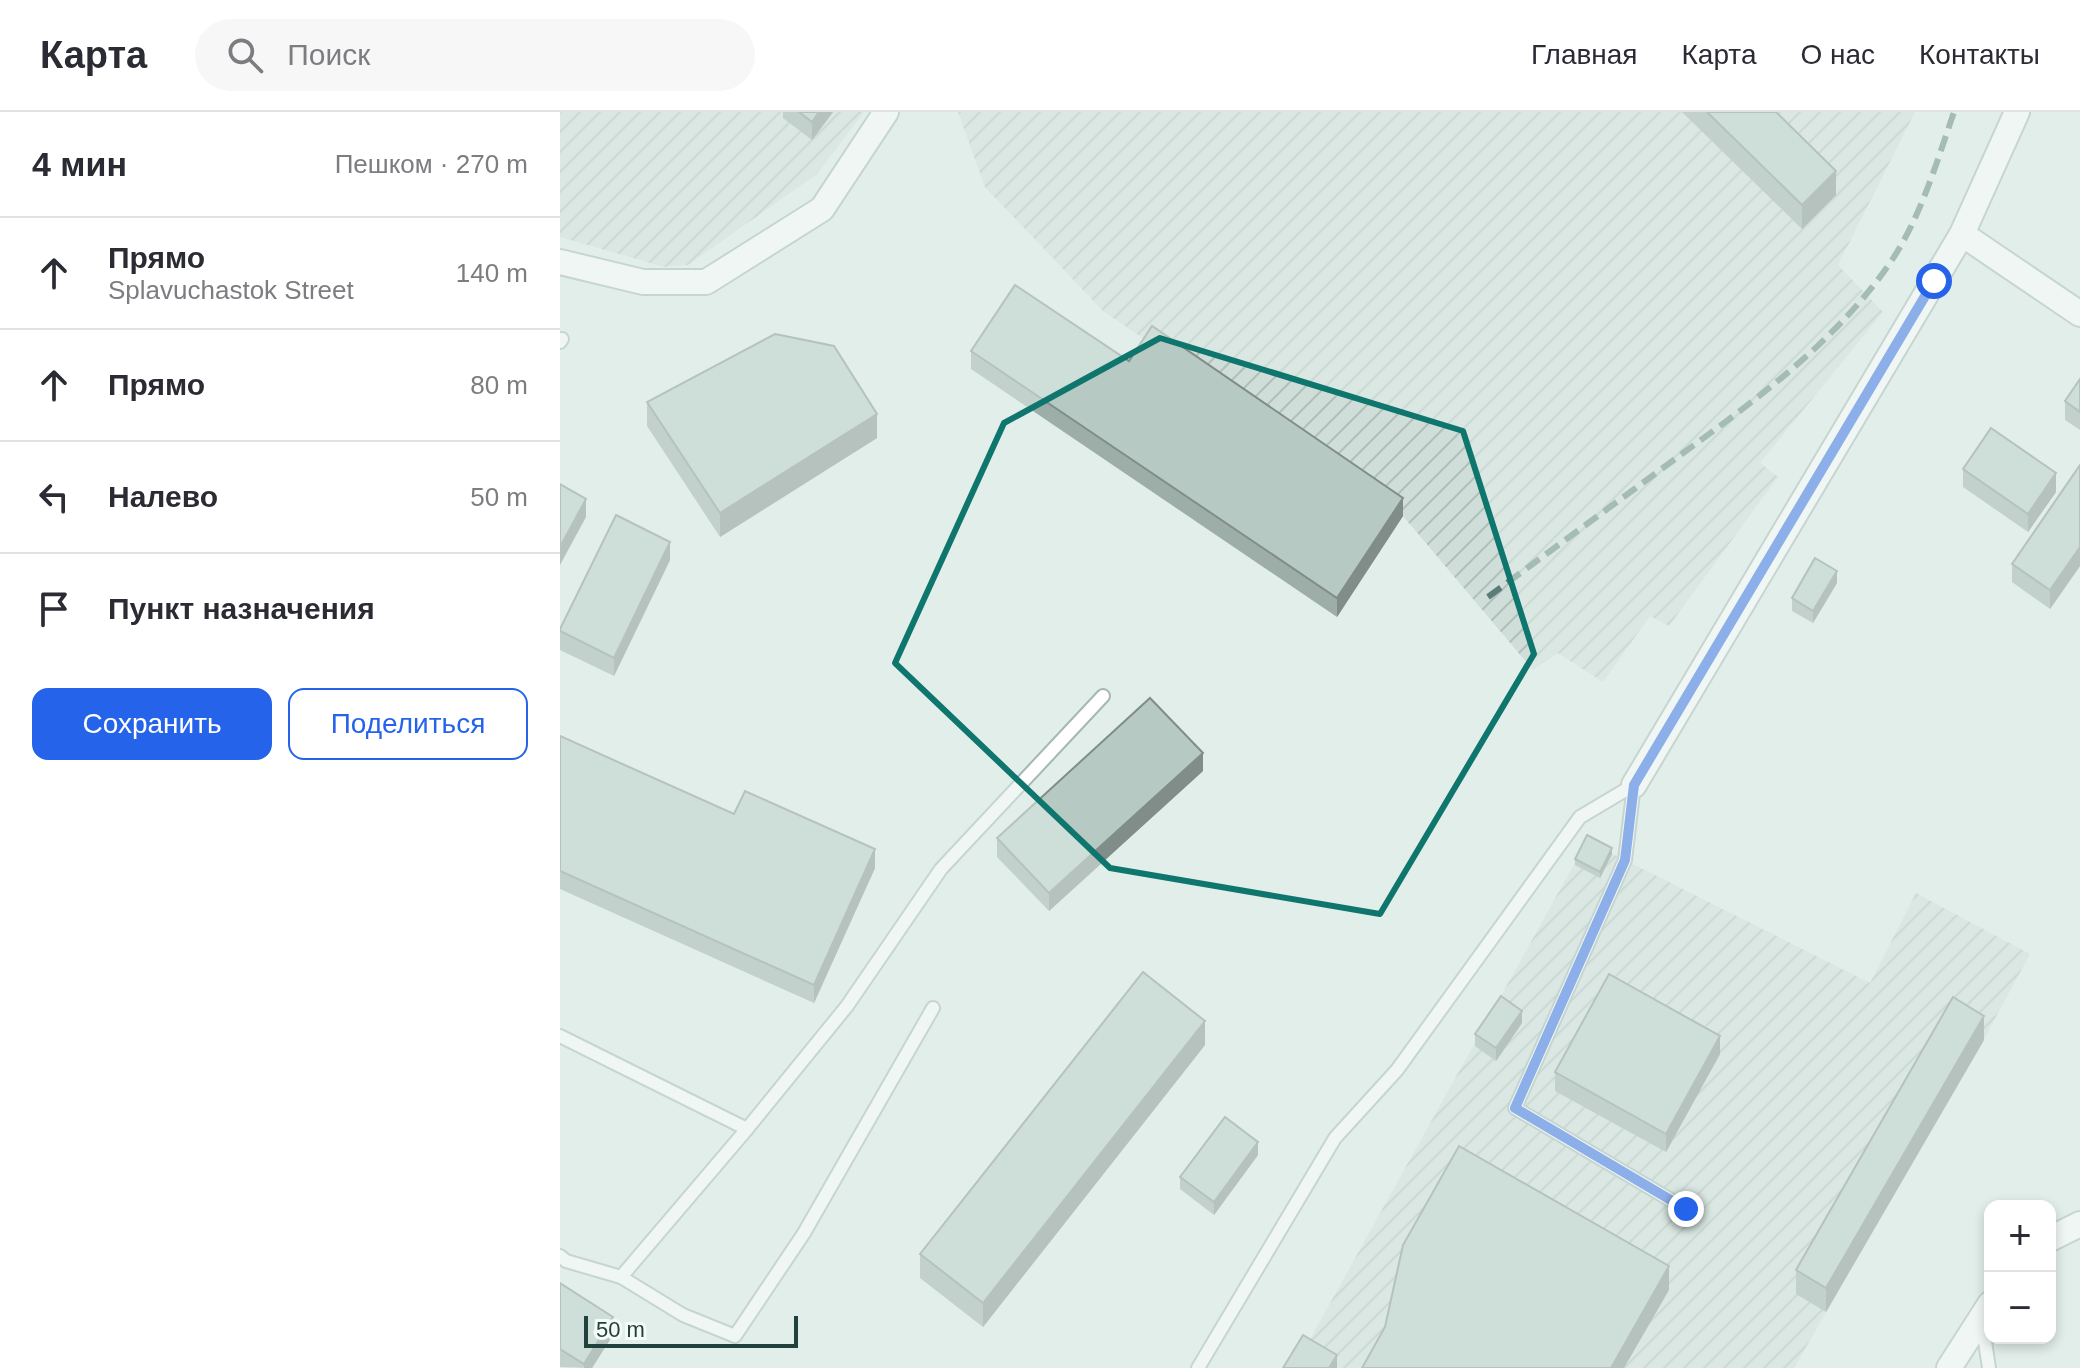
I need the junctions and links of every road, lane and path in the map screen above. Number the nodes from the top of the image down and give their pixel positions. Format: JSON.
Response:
{"nodes":[{"id":1,"x":886,"y":112,"type":"edge"},
{"id":2,"x":2017,"y":112,"type":"edge"},
{"id":3,"x":1962,"y":234,"type":"junction"},
{"id":4,"x":560,"y":262,"type":"edge"},
{"id":5,"x":2080,"y":314,"type":"edge"},
{"id":6,"x":1103,"y":696,"type":"dead end"},
{"id":7,"x":1634,"y":785,"type":"junction"},
{"id":8,"x":933,"y":1008,"type":"dead end"},
{"id":9,"x":560,"y":1036,"type":"edge"},
{"id":10,"x":747,"y":1129,"type":"junction"},
{"id":11,"x":1686,"y":1209,"type":"dead end"},
{"id":12,"x":2080,"y":1224,"type":"edge"},
{"id":13,"x":2056,"y":1236,"type":"edge"},
{"id":14,"x":560,"y":1256,"type":"edge"},
{"id":15,"x":621,"y":1277,"type":"junction"},
{"id":16,"x":1984,"y":1313,"type":"edge"},
{"id":17,"x":1988,"y":1344,"type":"edge"},
{"id":18,"x":1198,"y":1368,"type":"edge"},
{"id":19,"x":1949,"y":1368,"type":"edge"},
{"id":20,"x":1989,"y":1368,"type":"edge"}],
"edges":[{"from":1,"to":4,"type":"street"},
{"from":2,"to":3,"type":"street"},
{"from":3,"to":5,"type":"street"},
{"from":3,"to":7,"type":"street"},
{"from":6,"to":10,"type":"lane"},
{"from":7,"to":11,"type":"lane"},
{"from":7,"to":18,"type":"lane"},
{"from":8,"to":15,"type":"lane"},
{"from":9,"to":10,"type":"lane"},
{"from":10,"to":15,"type":"lane"},
{"from":12,"to":13,"type":"street"},
{"from":14,"to":15,"type":"lane"},
{"from":16,"to":19,"type":"street"},
{"from":17,"to":20,"type":"lane"}]}
